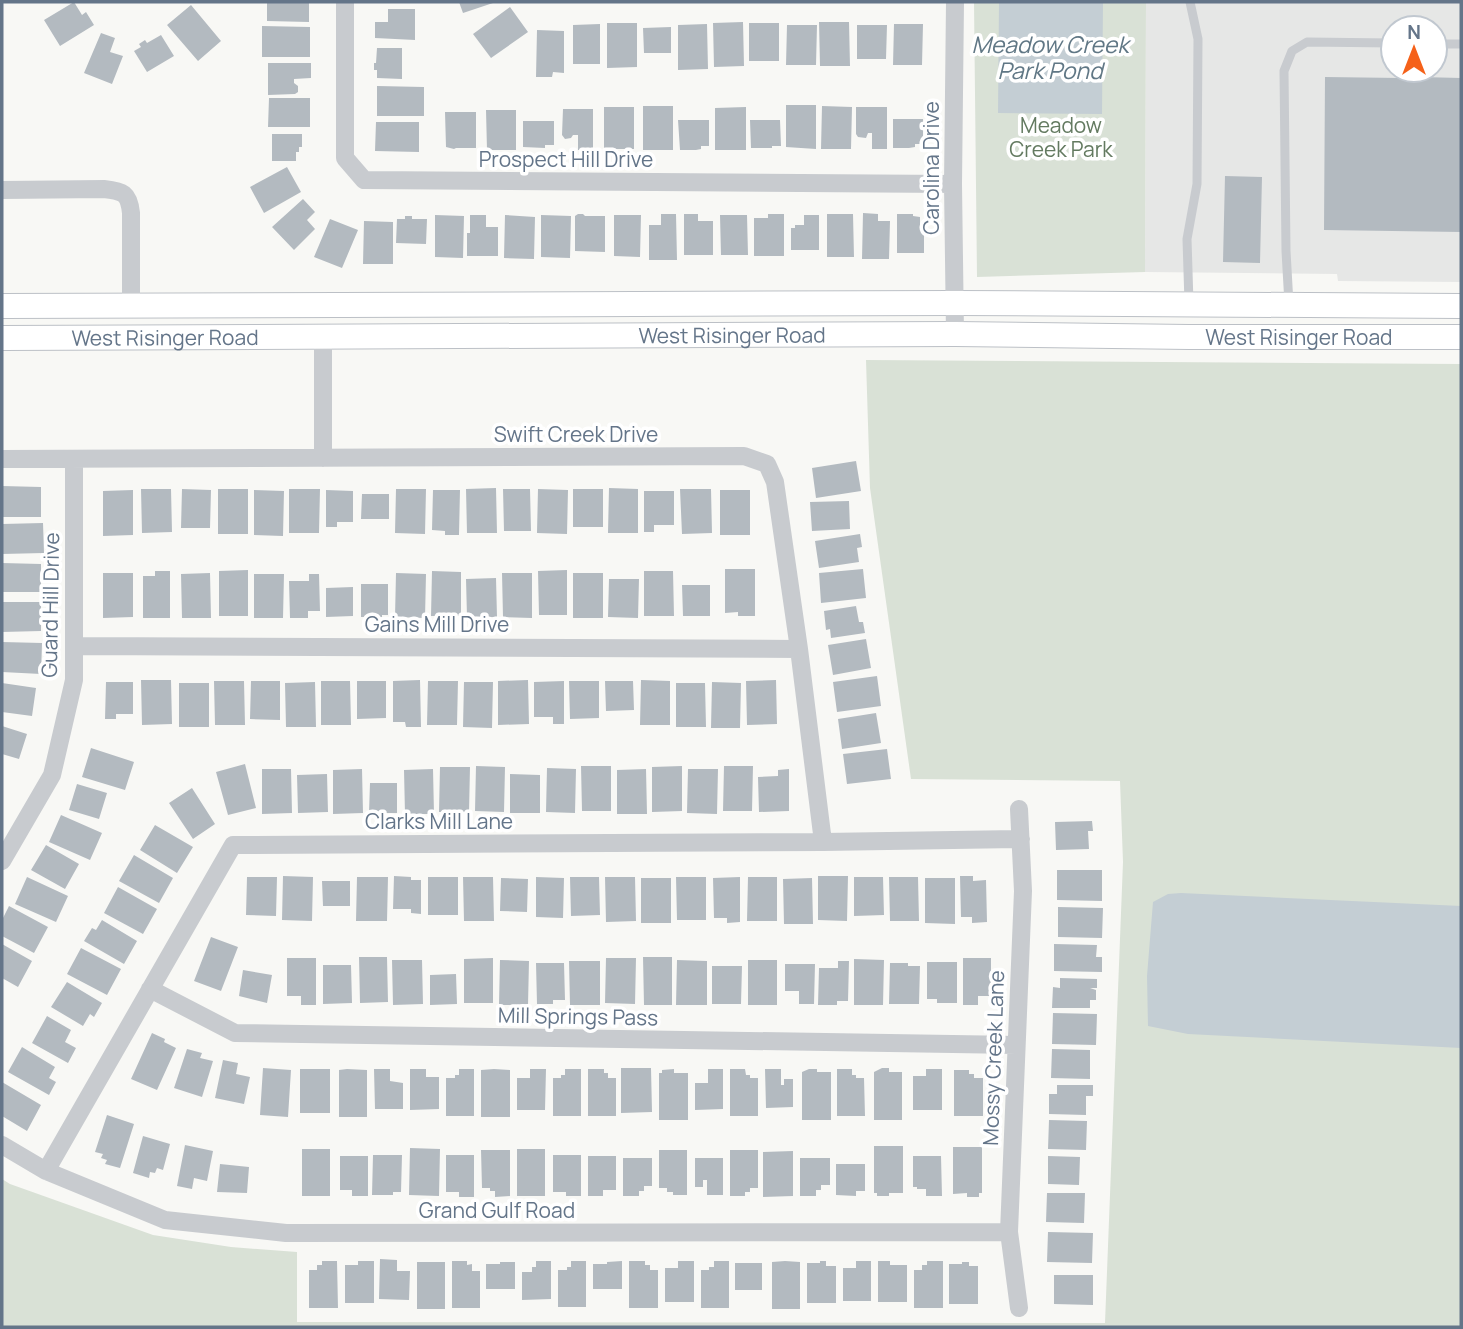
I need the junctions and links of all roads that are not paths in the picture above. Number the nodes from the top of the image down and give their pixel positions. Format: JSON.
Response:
{"nodes":[{"id":1,"x":345,"y":2,"type":"edge"},
{"id":2,"x":955,"y":2,"type":"edge"},
{"id":3,"x":1190,"y":2,"type":"edge"},
{"id":4,"x":1379,"y":43,"type":"edge"},
{"id":5,"x":953,"y":184,"type":"junction"},
{"id":6,"x":2,"y":190,"type":"edge"},
{"id":7,"x":955,"y":303,"type":"junction"},
{"id":8,"x":1189,"y":305,"type":"junction"},
{"id":9,"x":1289,"y":305,"type":"junction"},
{"id":10,"x":2,"y":306,"type":"edge"},
{"id":11,"x":131,"y":306,"type":"junction"},
{"id":12,"x":1461,"y":306,"type":"edge"},
{"id":13,"x":955,"y":334,"type":"junction"},
{"id":14,"x":1139,"y":336,"type":"junction"},
{"id":15,"x":323,"y":337,"type":"junction"},
{"id":16,"x":1461,"y":337,"type":"edge"},
{"id":17,"x":2,"y":338,"type":"edge"},
{"id":18,"x":323,"y":458,"type":"junction"},
{"id":19,"x":2,"y":459,"type":"edge"},
{"id":20,"x":74,"y":460,"type":"junction"},
{"id":21,"x":74,"y":646,"type":"junction"},
{"id":22,"x":799,"y":649,"type":"junction"},
{"id":23,"x":1019,"y":809,"type":"dead end"},
{"id":24,"x":1021,"y":839,"type":"junction"},
{"id":25,"x":822,"y":842,"type":"junction"},
{"id":26,"x":2,"y":861,"type":"edge"},
{"id":27,"x":150,"y":989,"type":"junction"},
{"id":28,"x":1016,"y":1045,"type":"junction"},
{"id":29,"x":2,"y":1145,"type":"edge"},
{"id":30,"x":46,"y":1171,"type":"junction"},
{"id":31,"x":1009,"y":1232,"type":"junction"},
{"id":32,"x":1019,"y":1308,"type":"dead end"}],
"edges":[{"from":1,"to":5,"type":"street","name":"Prospect Hill Drive"},
{"from":2,"to":5,"type":"street","name":"Carolina Drive"},
{"from":3,"to":8,"type":"lane"},
{"from":4,"to":9,"type":"lane"},
{"from":5,"to":7,"type":"street","name":"Carolina Drive"},
{"from":6,"to":11,"type":"street"},
{"from":7,"to":8,"type":"main road","name":"West Risinger Road"},
{"from":7,"to":11,"type":"main road","name":"West Risinger Road"},
{"from":7,"to":13,"type":"street","name":"Carolina Drive"},
{"from":8,"to":9,"type":"main road","name":"West Risinger Road"},
{"from":9,"to":12,"type":"main road","name":"West Risinger Road"},
{"from":9,"to":14,"type":"main road"},
{"from":10,"to":11,"type":"main road","name":"West Risinger Road"},
{"from":13,"to":14,"type":"main road","name":"West Risinger Road"},
{"from":13,"to":15,"type":"main road","name":"West Risinger Road"},
{"from":14,"to":16,"type":"main road","name":"West Risinger Road"},
{"from":15,"to":17,"type":"main road","name":"West Risinger Road"},
{"from":15,"to":18,"type":"street"},
{"from":18,"to":20,"type":"street","name":"Swift Creek Drive"},
{"from":18,"to":22,"type":"street","name":"Swift Creek Drive"},
{"from":19,"to":20,"type":"street","name":"Swift Creek Drive"},
{"from":20,"to":21,"type":"street","name":"Guard Hill Drive"},
{"from":21,"to":22,"type":"street","name":"Gains Mill Drive"},
{"from":21,"to":26,"type":"street","name":"Guard Hill Drive"},
{"from":22,"to":25,"type":"street","name":"Swift Creek Drive"},
{"from":23,"to":24,"type":"street","name":"Mossy Creek Lane"},
{"from":24,"to":25,"type":"street","name":"Clarks Mill Lane"},
{"from":24,"to":28,"type":"street","name":"Mossy Creek Lane"},
{"from":25,"to":27,"type":"street","name":"Clarks Mill Lane"},
{"from":27,"to":28,"type":"street","name":"Mill Springs Pass"},
{"from":27,"to":30,"type":"street","name":"Clarks Mill Lane"},
{"from":28,"to":31,"type":"street","name":"Mossy Creek Lane"},
{"from":29,"to":30,"type":"street","name":"Grand Gulf Road"},
{"from":30,"to":31,"type":"street","name":"Grand Gulf Road"},
{"from":31,"to":32,"type":"street","name":"Mossy Creek Lane"}]}
